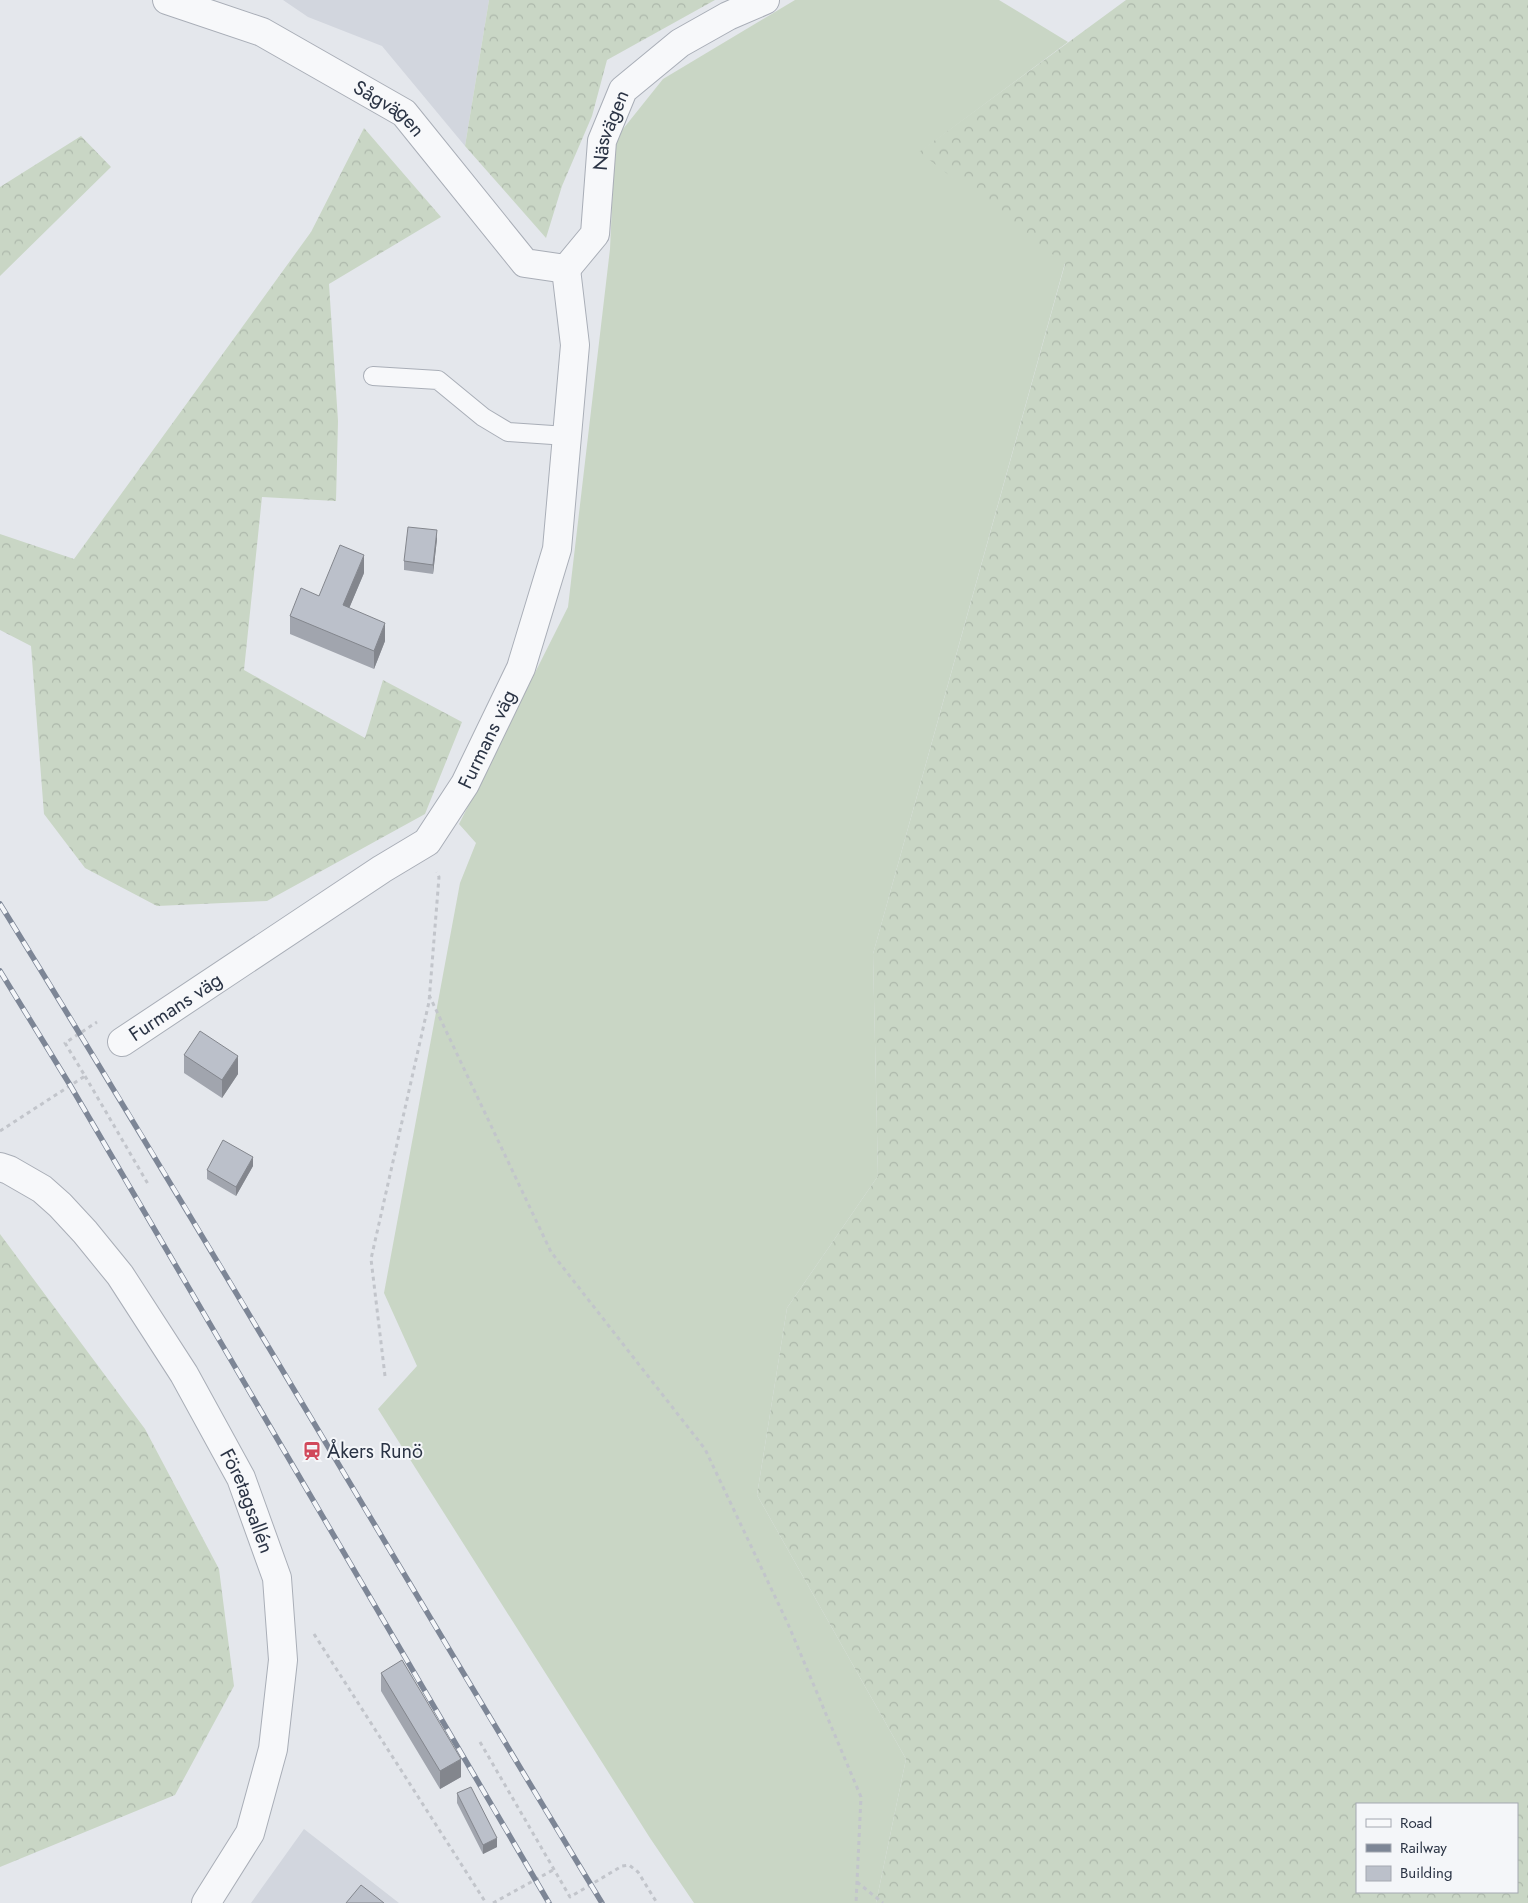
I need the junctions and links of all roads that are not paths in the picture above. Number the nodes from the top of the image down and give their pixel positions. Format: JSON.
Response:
{"nodes":[{"id":1,"x":167,"y":0,"type":"edge"},
{"id":2,"x":765,"y":0,"type":"edge"},
{"id":3,"x":566,"y":270,"type":"junction"},
{"id":4,"x":373,"y":376,"type":"dead end"},
{"id":5,"x":567,"y":436,"type":"junction"},
{"id":6,"x":122,"y":1042,"type":"road end"},
{"id":7,"x":0,"y":1167,"type":"edge"},
{"id":8,"x":206,"y":1903,"type":"edge"}],
"edges":[{"from":1,"to":3,"type":"street","name":"Sågvägen"},
{"from":2,"to":3,"type":"street","name":"Näsvägen"},
{"from":3,"to":5,"type":"street","name":"Furmans väg"},
{"from":4,"to":5,"type":"lane"},
{"from":5,"to":6,"type":"street","name":"Furmans väg"},
{"from":7,"to":8,"type":"street","name":"Företagsallén"}]}
